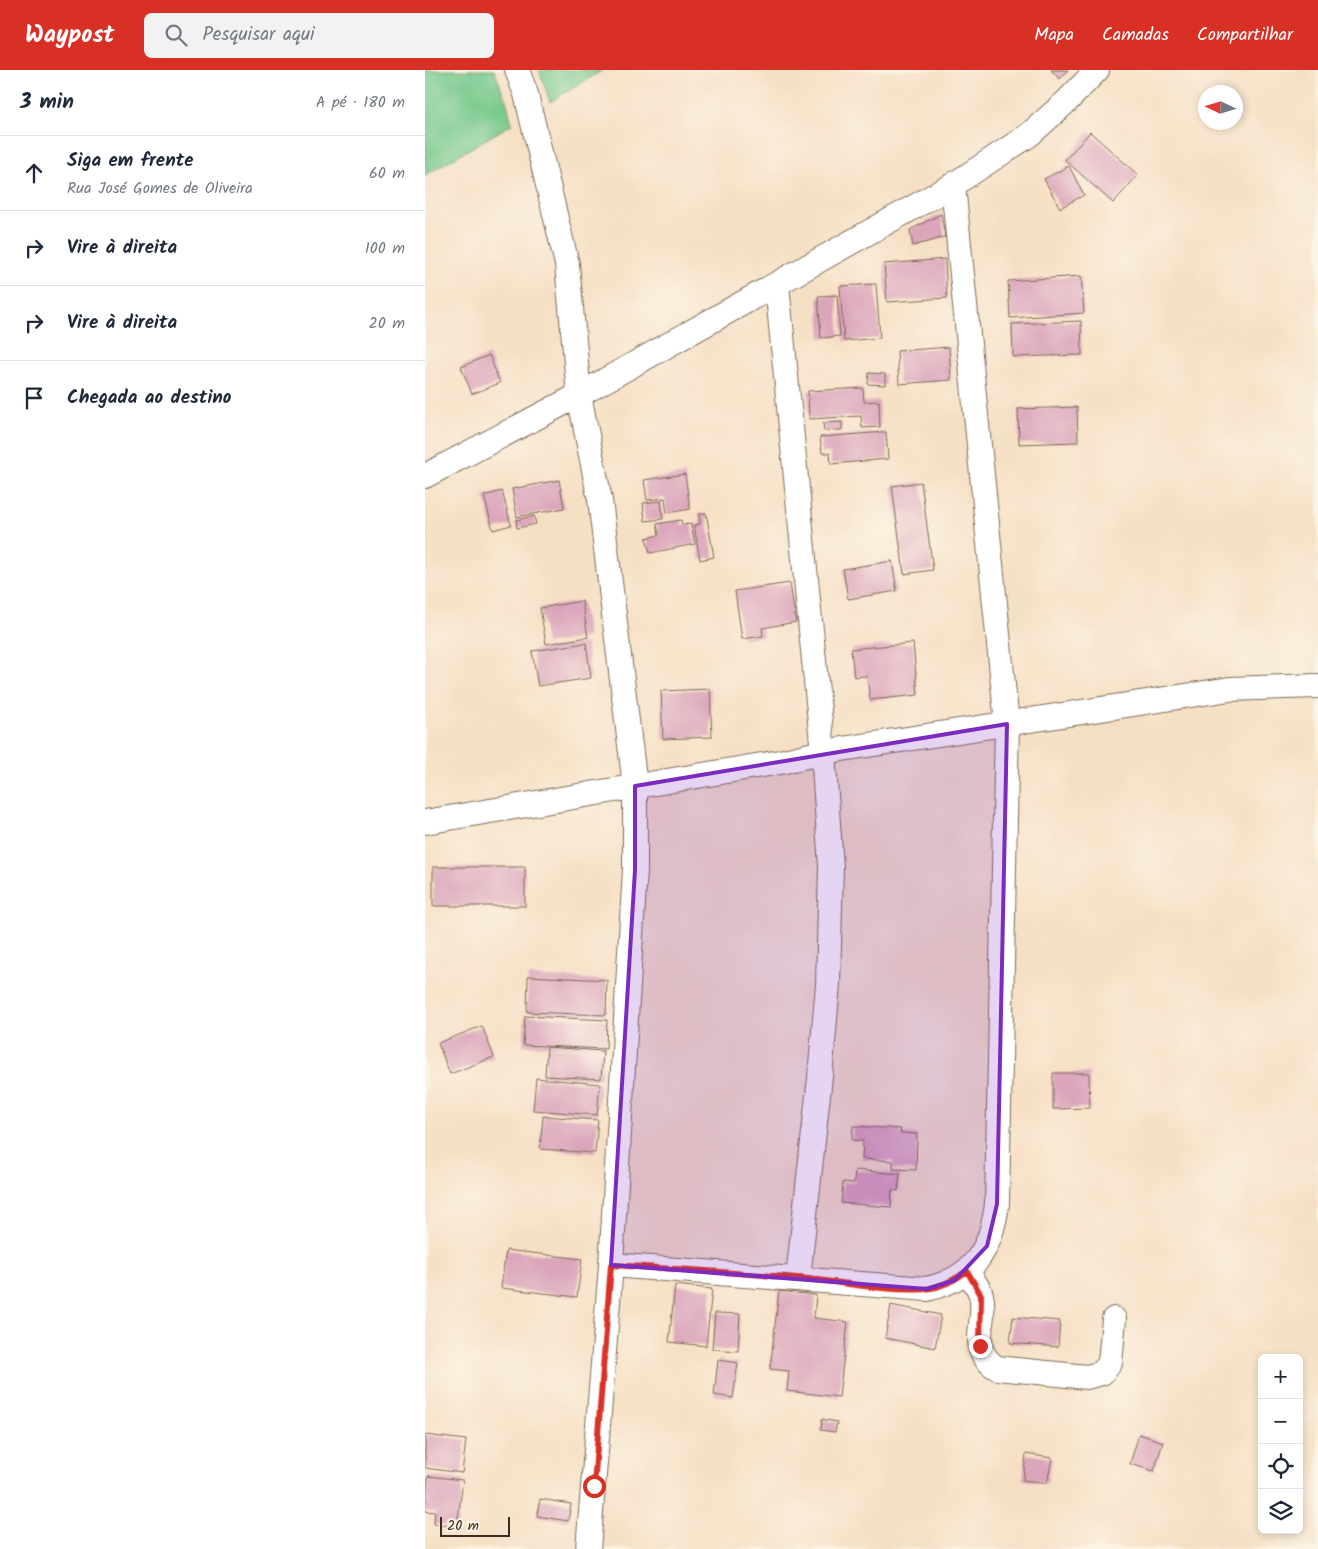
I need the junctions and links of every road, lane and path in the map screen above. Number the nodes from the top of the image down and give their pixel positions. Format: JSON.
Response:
{"nodes":[{"id":1,"x":517,"y":70,"type":"edge"},
{"id":2,"x":1097,"y":70,"type":"edge"},
{"id":3,"x":953,"y":185,"type":"junction"},
{"id":4,"x":777,"y":285,"type":"junction"},
{"id":5,"x":579,"y":395,"type":"junction"},
{"id":6,"x":425,"y":476,"type":"edge"},
{"id":7,"x":1318,"y":686,"type":"edge"},
{"id":8,"x":1007,"y":724,"type":"junction"},
{"id":9,"x":823,"y":752,"type":"junction"},
{"id":10,"x":635,"y":786,"type":"junction"},
{"id":11,"x":425,"y":822,"type":"edge"},
{"id":12,"x":611,"y":1265,"type":"junction"},
{"id":13,"x":967,"y":1271,"type":"junction"},
{"id":14,"x":798,"y":1278,"type":"junction"},
{"id":15,"x":1114,"y":1319,"type":"dead end"},
{"id":16,"x":589,"y":1549,"type":"edge"}],
"edges":[{"from":1,"to":5,"type":"street"},
{"from":2,"to":3,"type":"street"},
{"from":3,"to":4,"type":"street"},
{"from":3,"to":8,"type":"street"},
{"from":4,"to":5,"type":"street"},
{"from":4,"to":9,"type":"street"},
{"from":5,"to":6,"type":"street"},
{"from":5,"to":10,"type":"street"},
{"from":7,"to":8,"type":"street"},
{"from":8,"to":9,"type":"street"},
{"from":8,"to":13,"type":"street"},
{"from":9,"to":10,"type":"street"},
{"from":9,"to":14,"type":"street"},
{"from":10,"to":11,"type":"street"},
{"from":10,"to":12,"type":"street"},
{"from":12,"to":14,"type":"street"},
{"from":12,"to":16,"type":"street"},
{"from":13,"to":14,"type":"street"},
{"from":13,"to":15,"type":"street"}]}
